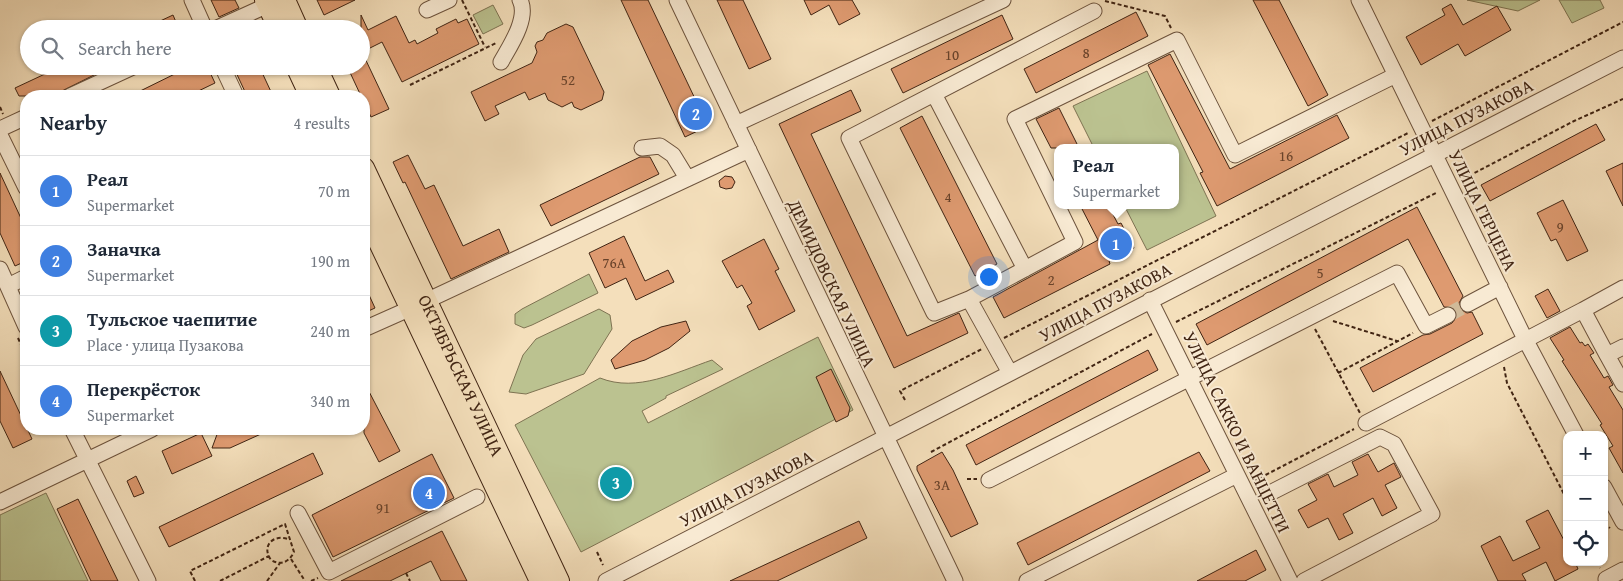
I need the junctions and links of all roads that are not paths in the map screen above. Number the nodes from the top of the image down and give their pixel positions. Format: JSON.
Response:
{"nodes":[{"id":1,"x":192,"y":0,"type":"edge"},
{"id":2,"x":449,"y":0,"type":"edge"},
{"id":3,"x":520,"y":0,"type":"edge"},
{"id":4,"x":677,"y":0,"type":"edge"},
{"id":5,"x":1003,"y":0,"type":"edge"},
{"id":6,"x":1360,"y":0,"type":"edge"},
{"id":7,"x":273,"y":2,"type":"edge"},
{"id":8,"x":1102,"y":3,"type":"edge"},
{"id":9,"x":427,"y":10,"type":"dead end"},
{"id":10,"x":201,"y":20,"type":"edge"},
{"id":11,"x":234,"y":20,"type":"edge"},
{"id":12,"x":277,"y":20,"type":"edge"},
{"id":13,"x":290,"y":20,"type":"edge"},
{"id":14,"x":1623,"y":58,"type":"edge"},
{"id":15,"x":501,"y":62,"type":"dead end"},
{"id":16,"x":115,"y":75,"type":"edge"},
{"id":17,"x":226,"y":75,"type":"edge"},
{"id":18,"x":300,"y":75,"type":"edge"},
{"id":19,"x":320,"y":75,"type":"edge"},
{"id":20,"x":1396,"y":75,"type":"junction"},
{"id":21,"x":83,"y":90,"type":"edge"},
{"id":22,"x":233,"y":90,"type":"edge"},
{"id":23,"x":307,"y":90,"type":"edge"},
{"id":24,"x":327,"y":90,"type":"edge"},
{"id":25,"x":934,"y":94,"type":"junction"},
{"id":26,"x":20,"y":120,"type":"edge"},
{"id":27,"x":736,"y":124,"type":"junction"},
{"id":28,"x":0,"y":129,"type":"edge"},
{"id":29,"x":0,"y":135,"type":"edge"},
{"id":30,"x":642,"y":148,"type":"dead end"},
{"id":31,"x":748,"y":150,"type":"junction"},
{"id":32,"x":1434,"y":154,"type":"junction"},
{"id":33,"x":20,"y":176,"type":"edge"},
{"id":34,"x":687,"y":178,"type":"junction"},
{"id":35,"x":370,"y":183,"type":"edge"},
{"id":36,"x":1054,"y":199,"type":"edge"},
{"id":37,"x":1059,"y":209,"type":"edge"},
{"id":38,"x":370,"y":221,"type":"edge"},
{"id":39,"x":0,"y":269,"type":"edge"},
{"id":40,"x":1025,"y":269,"type":"junction"},
{"id":41,"x":20,"y":283,"type":"edge"},
{"id":42,"x":1500,"y":288,"type":"junction"},
{"id":43,"x":1623,"y":288,"type":"edge"},
{"id":44,"x":7,"y":295,"type":"edge"},
{"id":45,"x":969,"y":299,"type":"junction"},
{"id":46,"x":1150,"y":300,"type":"junction"},
{"id":47,"x":1468,"y":304,"type":"tunnel mouth"},
{"id":48,"x":418,"y":305,"type":"junction"},
{"id":49,"x":1583,"y":310,"type":"junction"},
{"id":50,"x":1448,"y":315,"type":"tunnel mouth"},
{"id":51,"x":20,"y":317,"type":"edge"},
{"id":52,"x":370,"y":326,"type":"edge"},
{"id":53,"x":1525,"y":339,"type":"junction"},
{"id":54,"x":1623,"y":347,"type":"edge"},
{"id":55,"x":1607,"y":355,"type":"junction"},
{"id":56,"x":1010,"y":373,"type":"junction"},
{"id":57,"x":1189,"y":379,"type":"junction"},
{"id":58,"x":1623,"y":384,"type":"edge"},
{"id":59,"x":1366,"y":423,"type":"road end"},
{"id":60,"x":1574,"y":431,"type":"edge"},
{"id":61,"x":75,"y":435,"type":"edge"},
{"id":62,"x":139,"y":435,"type":"edge"},
{"id":63,"x":884,"y":437,"type":"junction"},
{"id":64,"x":86,"y":460,"type":"junction"},
{"id":65,"x":989,"y":480,"type":"dead end"},
{"id":66,"x":1240,"y":481,"type":"junction"},
{"id":67,"x":1270,"y":493,"type":"dead end"},
{"id":68,"x":1608,"y":494,"type":"edge"},
{"id":69,"x":477,"y":497,"type":"dead end"},
{"id":70,"x":0,"y":502,"type":"edge"},
{"id":71,"x":298,"y":513,"type":"dead end"},
{"id":72,"x":1623,"y":522,"type":"edge"},
{"id":73,"x":1623,"y":570,"type":"edge"},
{"id":74,"x":548,"y":578,"type":"edge"},
{"id":75,"x":1606,"y":579,"type":"dead end"},
{"id":76,"x":1286,"y":580,"type":"edge"},
{"id":77,"x":148,"y":581,"type":"edge"},
{"id":78,"x":606,"y":581,"type":"edge"},
{"id":79,"x":955,"y":581,"type":"edge"},
{"id":80,"x":1027,"y":581,"type":"edge"},
{"id":81,"x":1304,"y":581,"type":"edge"}],
"edges":[{"from":1,"to":10,"type":"street"},
{"from":2,"to":9,"type":"street"},
{"from":3,"to":15,"type":"street"},
{"from":4,"to":27,"type":"street","name":"ДЕМИДОВСКАЯ УЛИЦА"},
{"from":5,"to":27,"type":"street"},
{"from":6,"to":20,"type":"street","name":"УЛИЦА ГЕРЦЕНА"},
{"from":7,"to":11,"type":"street"},
{"from":7,"to":12,"type":"main road"},
{"from":7,"to":13,"type":"main road"},
{"from":8,"to":25,"type":"street"},
{"from":14,"to":32,"type":"street","name":"УЛИЦА ПУЗАКОВА"},
{"from":16,"to":21,"type":"street"},
{"from":17,"to":22,"type":"street"},
{"from":18,"to":23,"type":"main road"},
{"from":19,"to":24,"type":"main road"},
{"from":20,"to":32,"type":"street","name":"УЛИЦА ГЕРЦЕНА"},
{"from":20,"to":36,"type":"street"},
{"from":25,"to":40,"type":"street"},
{"from":25,"to":45,"type":"street"},
{"from":26,"to":28,"type":"street"},
{"from":27,"to":31,"type":"street","name":"ДЕМИДОВСКАЯ УЛИЦА"},
{"from":29,"to":33,"type":"street"},
{"from":30,"to":34,"type":"street"},
{"from":31,"to":34,"type":"street"},
{"from":31,"to":63,"type":"street","name":"ДЕМИДОВСКАЯ УЛИЦА"},
{"from":32,"to":42,"type":"street","name":"УЛИЦА ГЕРЦЕНА"},
{"from":32,"to":46,"type":"street","name":"УЛИЦА ПУЗАКОВА"},
{"from":34,"to":48,"type":"street"},
{"from":35,"to":48,"type":"main road","name":"ОКТЯБРЬСКАЯ УЛИЦА"},
{"from":37,"to":40,"type":"street"},
{"from":38,"to":48,"type":"main road","name":"ОКТЯБРЬСКАЯ УЛИЦА"},
{"from":39,"to":44,"type":"street"},
{"from":40,"to":45,"type":"street"},
{"from":41,"to":44,"type":"street"},
{"from":42,"to":47,"type":"street"},
{"from":42,"to":53,"type":"street","name":"УЛИЦА ГЕРЦЕНА"},
{"from":43,"to":49,"type":"street"},
{"from":44,"to":51,"type":"street"},
{"from":45,"to":56,"type":"street"},
{"from":46,"to":56,"type":"street","name":"УЛИЦА ПУЗАКОВА"},
{"from":46,"to":57,"type":"street","name":"УЛИЦА САККО И ВАНЦЕТТИ"},
{"from":48,"to":52,"type":"street"},
{"from":48,"to":74,"type":"main road","name":"ОКТЯБРЬСКАЯ УЛИЦА"},
{"from":49,"to":53,"type":"street"},
{"from":49,"to":55,"type":"street"},
{"from":50,"to":57,"type":"street"},
{"from":53,"to":59,"type":"street"},
{"from":53,"to":60,"type":"street","name":"УЛИЦА ГЕРЦЕНА"},
{"from":54,"to":55,"type":"street"},
{"from":55,"to":58,"type":"street"},
{"from":56,"to":63,"type":"street","name":"УЛИЦА ПУЗАКОВА"},
{"from":57,"to":65,"type":"street"},
{"from":57,"to":66,"type":"street","name":"УЛИЦА САККО И ВАНЦЕТТИ"},
{"from":61,"to":64,"type":"street"},
{"from":62,"to":64,"type":"street"},
{"from":63,"to":78,"type":"street","name":"УЛИЦА ПУЗАКОВА"},
{"from":63,"to":79,"type":"street","name":"ДЕМИДОВСКАЯ УЛИЦА"},
{"from":64,"to":70,"type":"street"},
{"from":64,"to":77,"type":"street"},
{"from":66,"to":76,"type":"street","name":"УЛИЦА САККО И ВАНЦЕТТИ"},
{"from":66,"to":80,"type":"street"},
{"from":67,"to":81,"type":"street"},
{"from":68,"to":72,"type":"street"},
{"from":69,"to":71,"type":"street"},
{"from":73,"to":75,"type":"street"}]}
